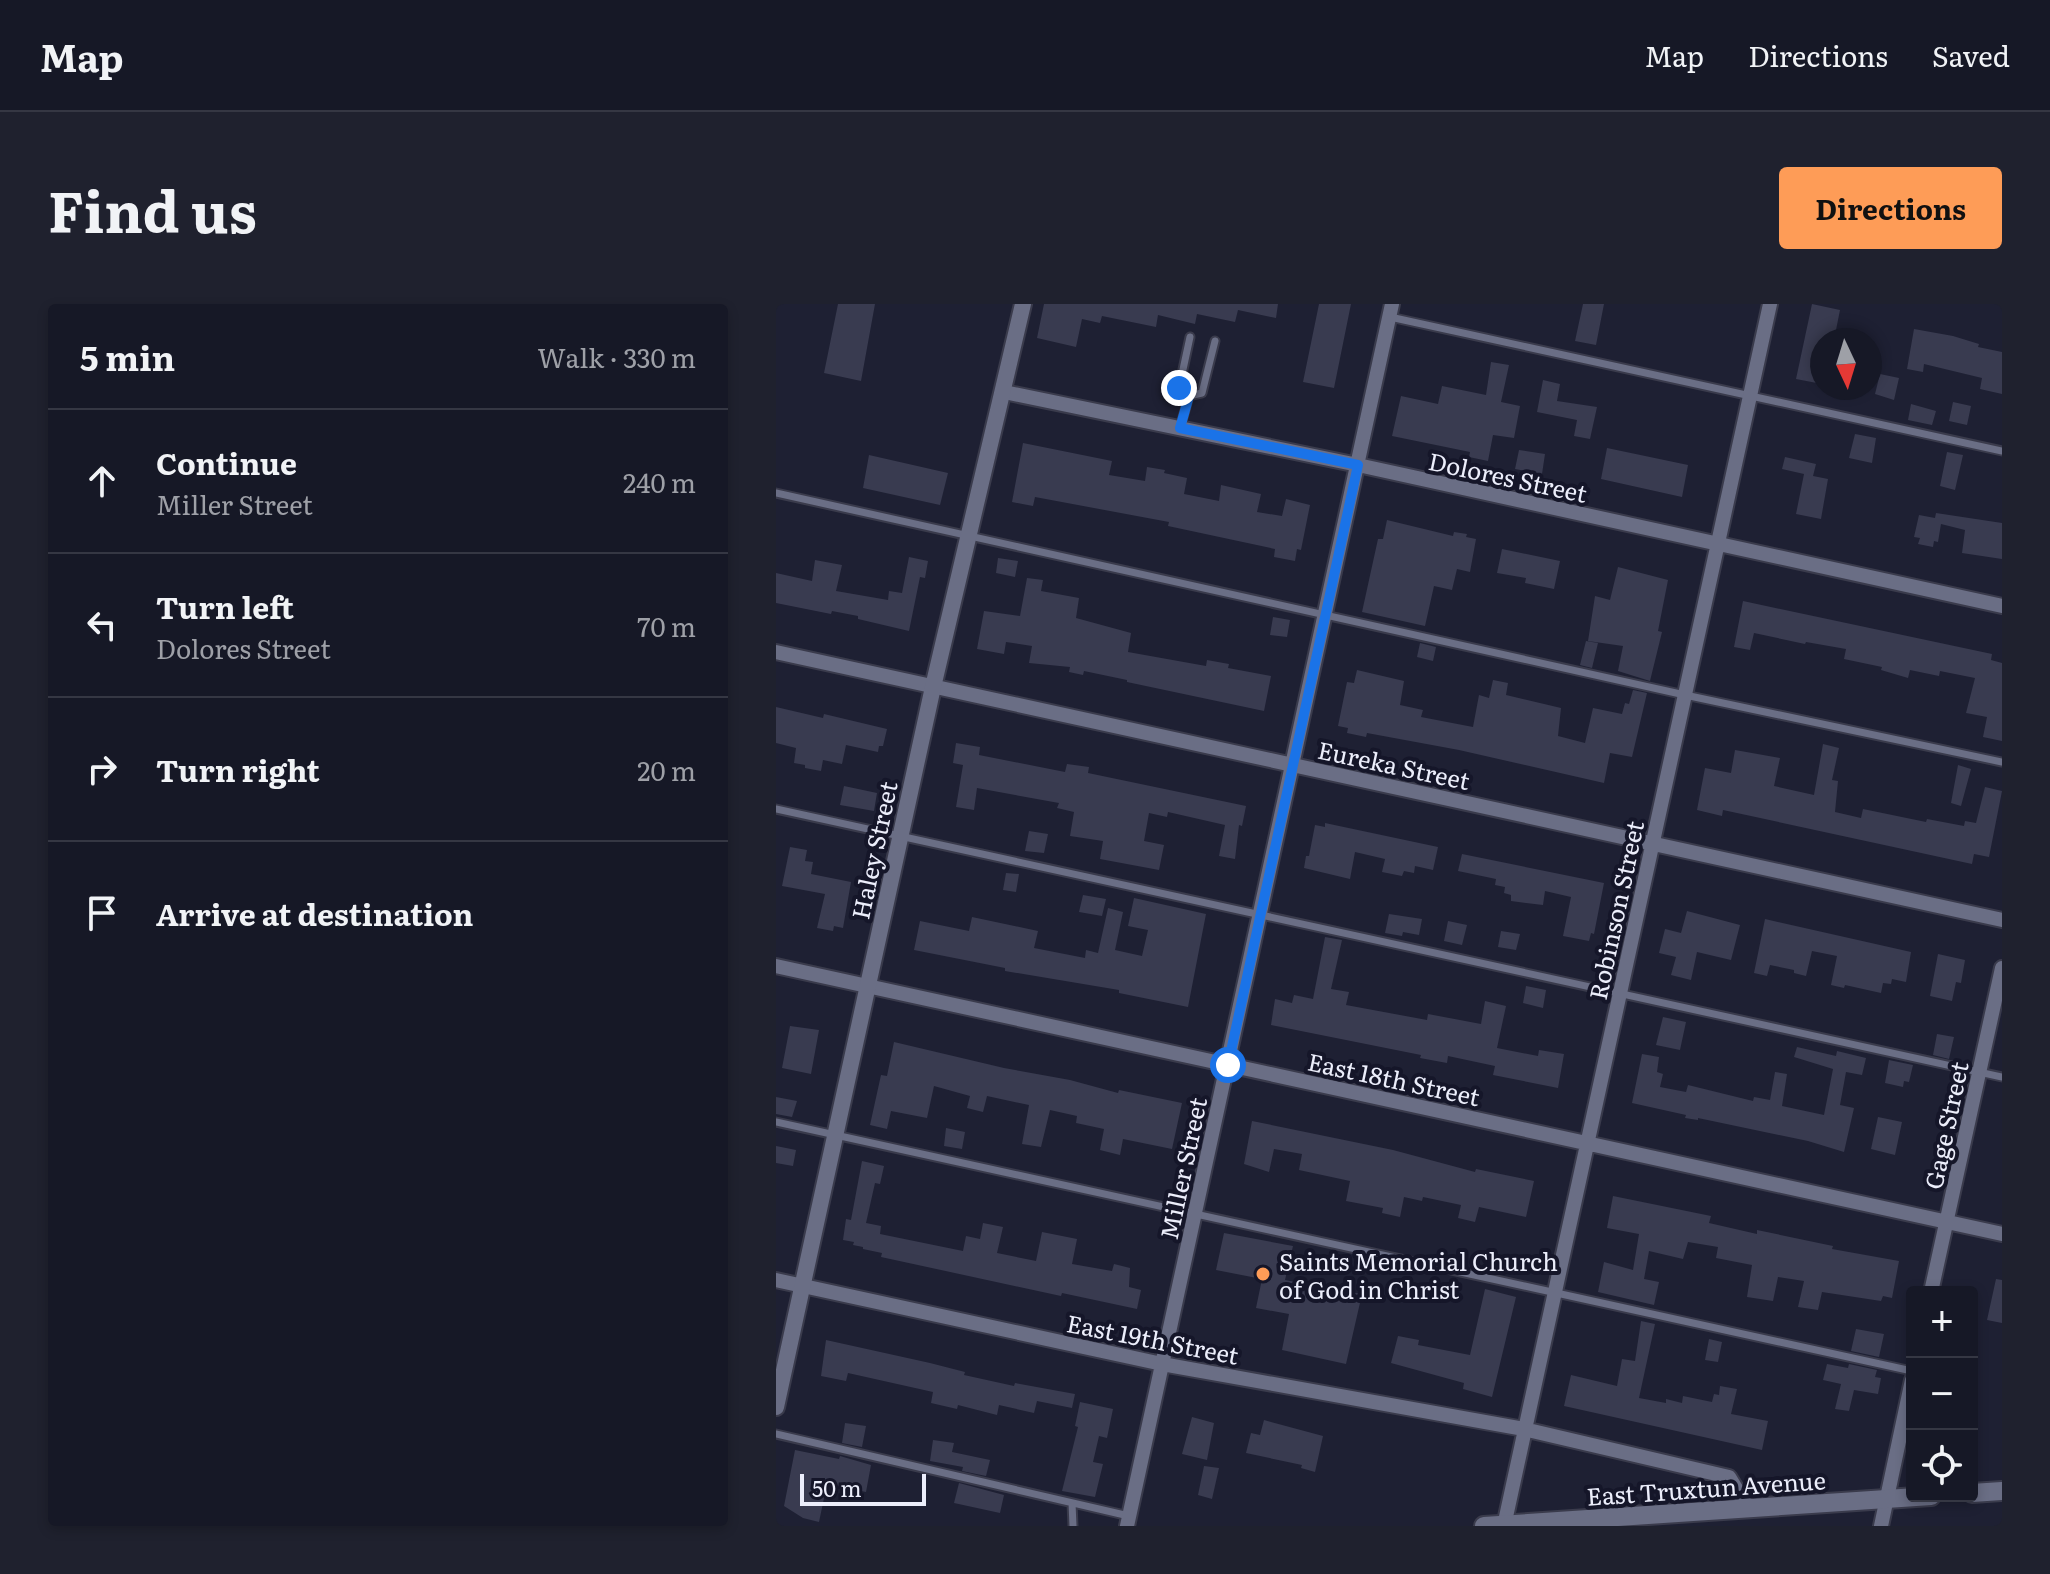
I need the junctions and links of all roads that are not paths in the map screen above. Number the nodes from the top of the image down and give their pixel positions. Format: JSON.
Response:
{"nodes":[{"id":1,"x":1023,"y":304,"type":"edge"},
{"id":2,"x":1770,"y":304,"type":"edge"},
{"id":3,"x":1391,"y":310,"type":"edge"},
{"id":4,"x":1190,"y":337,"type":"dead end"},
{"id":5,"x":1215,"y":341,"type":"dead end"},
{"id":6,"x":1004,"y":392,"type":"junction"},
{"id":7,"x":1750,"y":395,"type":"junction"},
{"id":8,"x":1189,"y":396,"type":"junction"},
{"id":9,"x":1180,"y":428,"type":"junction"},
{"id":10,"x":2002,"y":451,"type":"edge"},
{"id":11,"x":1358,"y":465,"type":"junction"},
{"id":12,"x":776,"y":493,"type":"edge"},
{"id":13,"x":971,"y":535,"type":"junction"},
{"id":14,"x":1718,"y":544,"type":"junction"},
{"id":15,"x":2002,"y":606,"type":"edge"},
{"id":16,"x":1326,"y":613,"type":"junction"},
{"id":17,"x":776,"y":652,"type":"edge"},
{"id":18,"x":933,"y":687,"type":"junction"},
{"id":19,"x":1685,"y":695,"type":"junction"},
{"id":20,"x":2002,"y":762,"type":"edge"},
{"id":21,"x":1293,"y":765,"type":"junction"},
{"id":22,"x":776,"y":809,"type":"edge"},
{"id":23,"x":901,"y":837,"type":"junction"},
{"id":24,"x":1653,"y":843,"type":"junction"},
{"id":25,"x":1260,"y":914,"type":"junction"},
{"id":26,"x":2002,"y":920,"type":"edge"},
{"id":27,"x":776,"y":966,"type":"edge"},
{"id":28,"x":2002,"y":968,"type":"edge"},
{"id":29,"x":868,"y":986,"type":"junction"},
{"id":30,"x":1620,"y":993,"type":"junction"},
{"id":31,"x":1228,"y":1065,"type":"junction"},
{"id":32,"x":1979,"y":1072,"type":"junction"},
{"id":33,"x":2002,"y":1077,"type":"edge"},
{"id":34,"x":776,"y":1122,"type":"edge"},
{"id":35,"x":835,"y":1135,"type":"junction"},
{"id":36,"x":1587,"y":1143,"type":"junction"},
{"id":37,"x":1195,"y":1215,"type":"junction"},
{"id":38,"x":1947,"y":1221,"type":"junction"},
{"id":39,"x":2002,"y":1234,"type":"edge"},
{"id":40,"x":776,"y":1280,"type":"edge"},
{"id":41,"x":803,"y":1286,"type":"junction"},
{"id":42,"x":1932,"y":1286,"type":"edge"},
{"id":43,"x":1555,"y":1291,"type":"junction"},
{"id":44,"x":1162,"y":1364,"type":"junction"},
{"id":45,"x":1906,"y":1370,"type":"edge"},
{"id":46,"x":776,"y":1407,"type":"edge"},
{"id":47,"x":1906,"y":1407,"type":"edge"},
{"id":48,"x":1524,"y":1429,"type":"junction"},
{"id":49,"x":776,"y":1434,"type":"edge"},
{"id":50,"x":2002,"y":1491,"type":"edge"},
{"id":51,"x":1978,"y":1493,"type":"edge"},
{"id":52,"x":1906,"y":1498,"type":"edge"},
{"id":53,"x":1886,"y":1499,"type":"junction"},
{"id":54,"x":1072,"y":1503,"type":"junction"},
{"id":55,"x":1748,"y":1508,"type":"junction"},
{"id":56,"x":1128,"y":1521,"type":"edge"},
{"id":57,"x":1504,"y":1525,"type":"edge"},
{"id":58,"x":1073,"y":1526,"type":"edge"},
{"id":59,"x":1484,"y":1526,"type":"edge"},
{"id":60,"x":1881,"y":1526,"type":"edge"}],
"edges":[{"from":1,"to":6,"type":"street","name":"Haley Street"},
{"from":2,"to":7,"type":"street","name":"Robinson Street"},
{"from":3,"to":7,"type":"lane"},
{"from":3,"to":11,"type":"street","name":"Miller Street"},
{"from":4,"to":8,"type":"lane"},
{"from":5,"to":8,"type":"lane"},
{"from":6,"to":9,"type":"street","name":"Dolores Street"},
{"from":6,"to":13,"type":"street","name":"Haley Street"},
{"from":7,"to":10,"type":"lane"},
{"from":7,"to":14,"type":"street","name":"Robinson Street"},
{"from":8,"to":9,"type":"lane"},
{"from":9,"to":11,"type":"street","name":"Dolores Street"},
{"from":11,"to":14,"type":"street","name":"Dolores Street"},
{"from":11,"to":16,"type":"street","name":"Miller Street"},
{"from":12,"to":13,"type":"lane"},
{"from":13,"to":16,"type":"lane"},
{"from":13,"to":18,"type":"street","name":"Haley Street"},
{"from":14,"to":15,"type":"street","name":"Dolores Street"},
{"from":14,"to":19,"type":"street","name":"Robinson Street"},
{"from":16,"to":19,"type":"lane"},
{"from":16,"to":21,"type":"street","name":"Miller Street"},
{"from":17,"to":18,"type":"street","name":"Eureka Street"},
{"from":18,"to":21,"type":"street","name":"Eureka Street"},
{"from":18,"to":23,"type":"street","name":"Haley Street"},
{"from":19,"to":20,"type":"lane"},
{"from":19,"to":24,"type":"street","name":"Robinson Street"},
{"from":21,"to":24,"type":"street","name":"Eureka Street"},
{"from":21,"to":25,"type":"street","name":"Miller Street"},
{"from":22,"to":23,"type":"lane"},
{"from":23,"to":25,"type":"lane"},
{"from":23,"to":29,"type":"street","name":"Haley Street"},
{"from":24,"to":26,"type":"street","name":"Eureka Street"},
{"from":24,"to":30,"type":"street","name":"Robinson Street"},
{"from":25,"to":30,"type":"lane"},
{"from":25,"to":31,"type":"street","name":"Miller Street"},
{"from":27,"to":29,"type":"street","name":"East 18th Street"},
{"from":28,"to":32,"type":"street","name":"Gage Street"},
{"from":29,"to":31,"type":"street","name":"East 18th Street"},
{"from":29,"to":35,"type":"street","name":"Haley Street"},
{"from":30,"to":32,"type":"lane"},
{"from":30,"to":36,"type":"street","name":"Robinson Street"},
{"from":31,"to":36,"type":"street","name":"East 18th Street"},
{"from":31,"to":37,"type":"street","name":"Miller Street"},
{"from":32,"to":33,"type":"lane"},
{"from":32,"to":38,"type":"street","name":"Gage Street"},
{"from":34,"to":35,"type":"lane"},
{"from":35,"to":37,"type":"lane"},
{"from":35,"to":41,"type":"street","name":"Haley Street"},
{"from":36,"to":38,"type":"street","name":"East 18th Street"},
{"from":36,"to":43,"type":"street","name":"Robinson Street"},
{"from":37,"to":43,"type":"lane"},
{"from":37,"to":44,"type":"street","name":"Miller Street"},
{"from":38,"to":39,"type":"street","name":"East 18th Street"},
{"from":38,"to":42,"type":"street","name":"Gage Street"},
{"from":40,"to":41,"type":"street","name":"East 19th Street"},
{"from":41,"to":44,"type":"street","name":"East 19th Street"},
{"from":41,"to":46,"type":"street","name":"Haley Street"},
{"from":43,"to":45,"type":"lane"},
{"from":43,"to":48,"type":"street","name":"Robinson Street"},
{"from":44,"to":48,"type":"street","name":"East 19th Street"},
{"from":44,"to":56,"type":"street","name":"Miller Street"},
{"from":47,"to":53,"type":"street"},
{"from":48,"to":55,"type":"street","name":"East 19th Street"},
{"from":48,"to":57,"type":"street","name":"Robinson Street"},
{"from":49,"to":54,"type":"lane"},
{"from":50,"to":51,"type":"main road"},
{"from":52,"to":53,"type":"main road","name":"East Truxtun Avenue"},
{"from":53,"to":55,"type":"main road","name":"East Truxtun Avenue"},
{"from":53,"to":60,"type":"street"},
{"from":54,"to":56,"type":"lane"},
{"from":54,"to":58,"type":"lane"},
{"from":55,"to":57,"type":"main road","name":"East Truxtun Avenue"},
{"from":57,"to":59,"type":"main road","name":"East Truxtun Avenue"}]}
